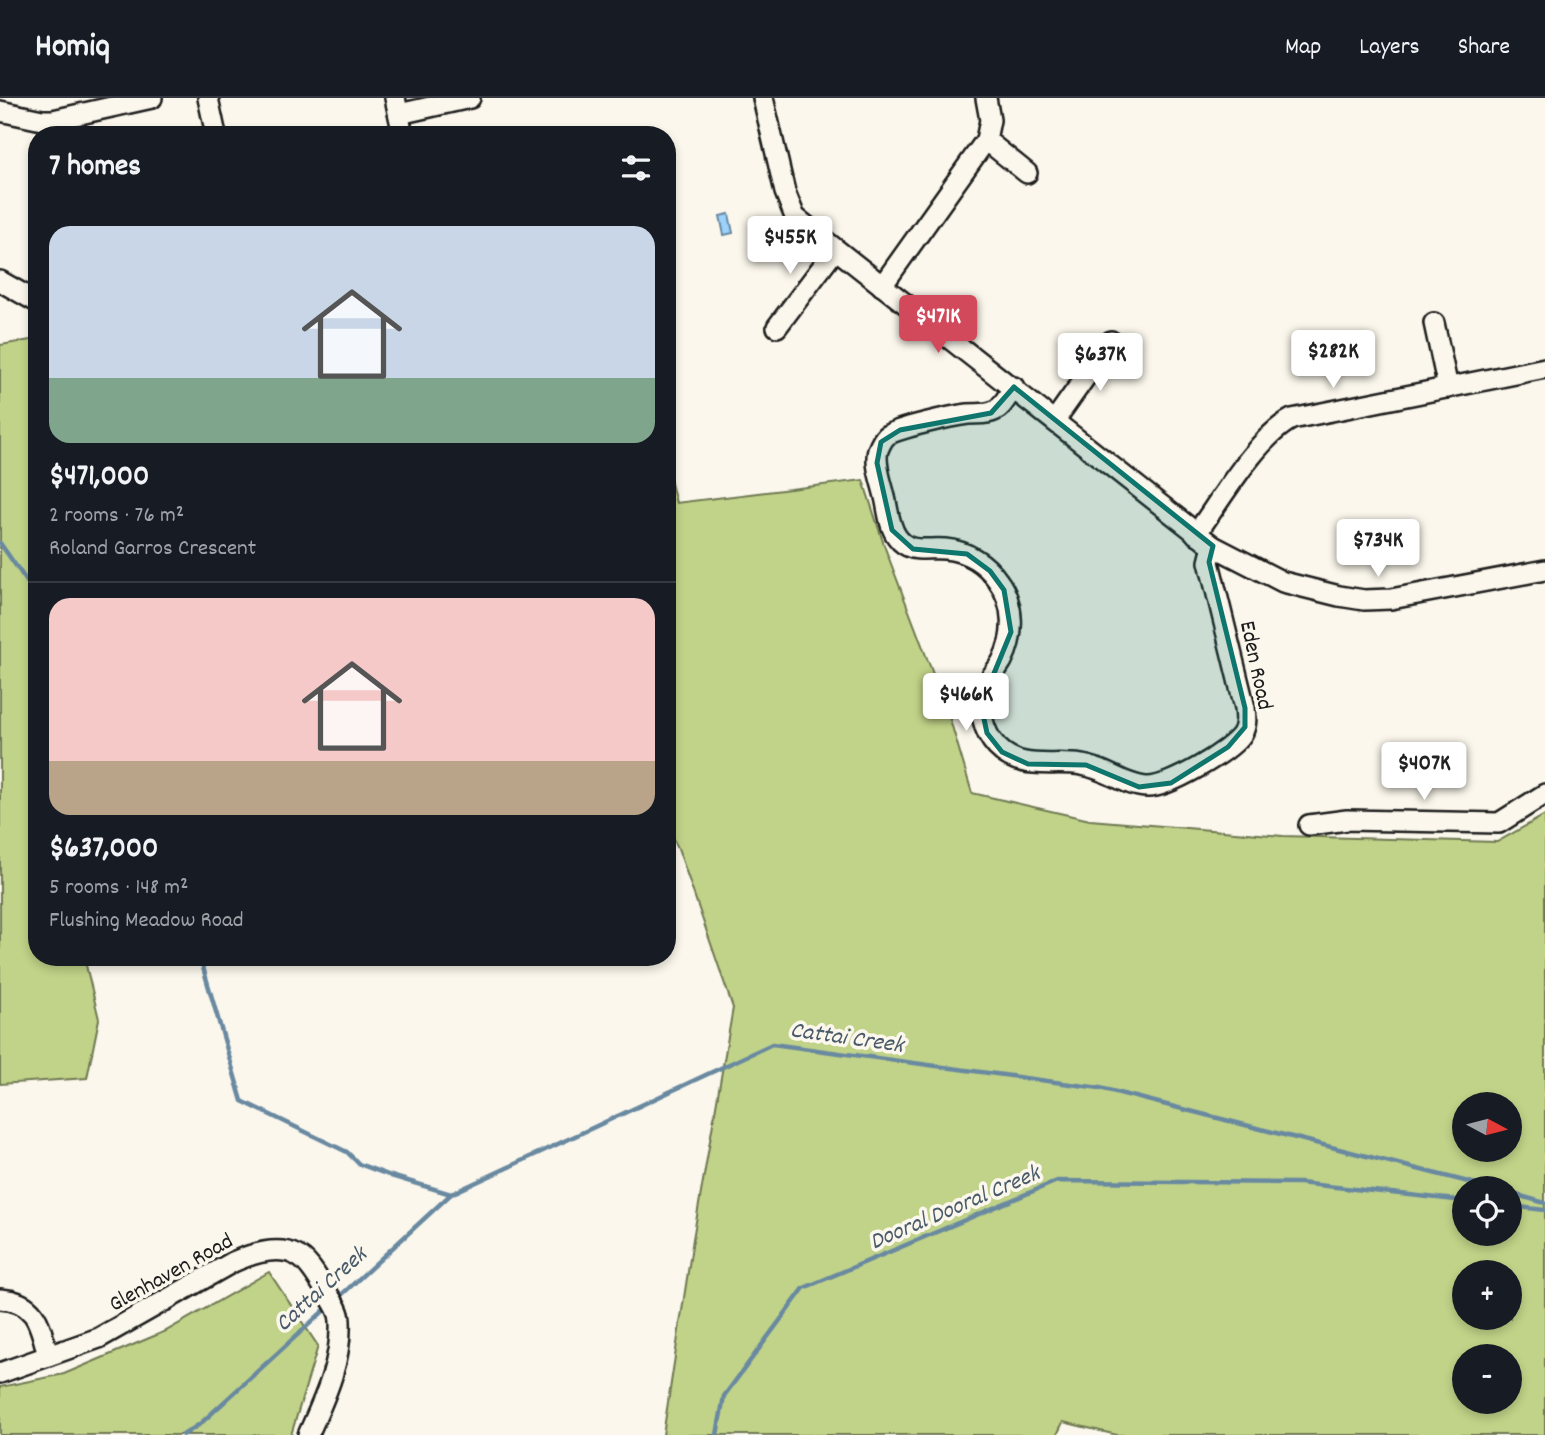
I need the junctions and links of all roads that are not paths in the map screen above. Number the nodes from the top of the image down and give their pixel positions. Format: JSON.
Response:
{"nodes":[{"id":1,"x":152,"y":98,"type":"edge"},
{"id":2,"x":208,"y":98,"type":"edge"},
{"id":3,"x":470,"y":98,"type":"edge"},
{"id":4,"x":763,"y":98,"type":"edge"},
{"id":5,"x":986,"y":98,"type":"edge"},
{"id":6,"x":397,"y":106,"type":"edge"},
{"id":7,"x":0,"y":111,"type":"edge"},
{"id":8,"x":214,"y":126,"type":"edge"},
{"id":9,"x":401,"y":126,"type":"edge"},
{"id":10,"x":986,"y":140,"type":"junction"},
{"id":11,"x":1027,"y":173,"type":"dead end"},
{"id":12,"x":835,"y":250,"type":"junction"},
{"id":13,"x":0,"y":281,"type":"edge"},
{"id":14,"x":882,"y":286,"type":"junction"},
{"id":15,"x":28,"y":297,"type":"edge"},
{"id":16,"x":1434,"y":323,"type":"dead end"},
{"id":17,"x":777,"y":327,"type":"dead end"},
{"id":18,"x":1111,"y":341,"type":"dead end"},
{"id":19,"x":1545,"y":368,"type":"edge"},
{"id":20,"x":1014,"y":387,"type":"junction"},
{"id":21,"x":1448,"y":388,"type":"junction"},
{"id":22,"x":1055,"y":421,"type":"junction"},
{"id":23,"x":1196,"y":534,"type":"junction"},
{"id":24,"x":1213,"y":546,"type":"junction"},
{"id":25,"x":1545,"y":570,"type":"edge"},
{"id":26,"x":1545,"y":794,"type":"edge"},
{"id":27,"x":1309,"y":825,"type":"dead end"},
{"id":28,"x":0,"y":1299,"type":"edge"},
{"id":29,"x":48,"y":1356,"type":"junction"},
{"id":30,"x":0,"y":1373,"type":"edge"},
{"id":31,"x":309,"y":1435,"type":"edge"}],
"edges":[{"from":1,"to":7,"type":"street"},
{"from":2,"to":8,"type":"street"},
{"from":3,"to":6,"type":"street"},
{"from":4,"to":12,"type":"street"},
{"from":5,"to":10,"type":"street"},
{"from":6,"to":9,"type":"street"},
{"from":10,"to":11,"type":"street"},
{"from":10,"to":14,"type":"street"},
{"from":12,"to":14,"type":"street"},
{"from":12,"to":17,"type":"street"},
{"from":13,"to":15,"type":"street"},
{"from":14,"to":20,"type":"street"},
{"from":16,"to":21,"type":"street"},
{"from":18,"to":22,"type":"street"},
{"from":19,"to":21,"type":"street"},
{"from":20,"to":22,"type":"street"},
{"from":20,"to":24,"type":"street","name":"Eden Road"},
{"from":21,"to":23,"type":"street"},
{"from":22,"to":23,"type":"street"},
{"from":23,"to":24,"type":"street"},
{"from":24,"to":25,"type":"street"},
{"from":26,"to":27,"type":"street"},
{"from":28,"to":29,"type":"street"},
{"from":29,"to":30,"type":"street","name":"Glenhaven Road"},
{"from":29,"to":31,"type":"street","name":"Glenhaven Road"}]}
